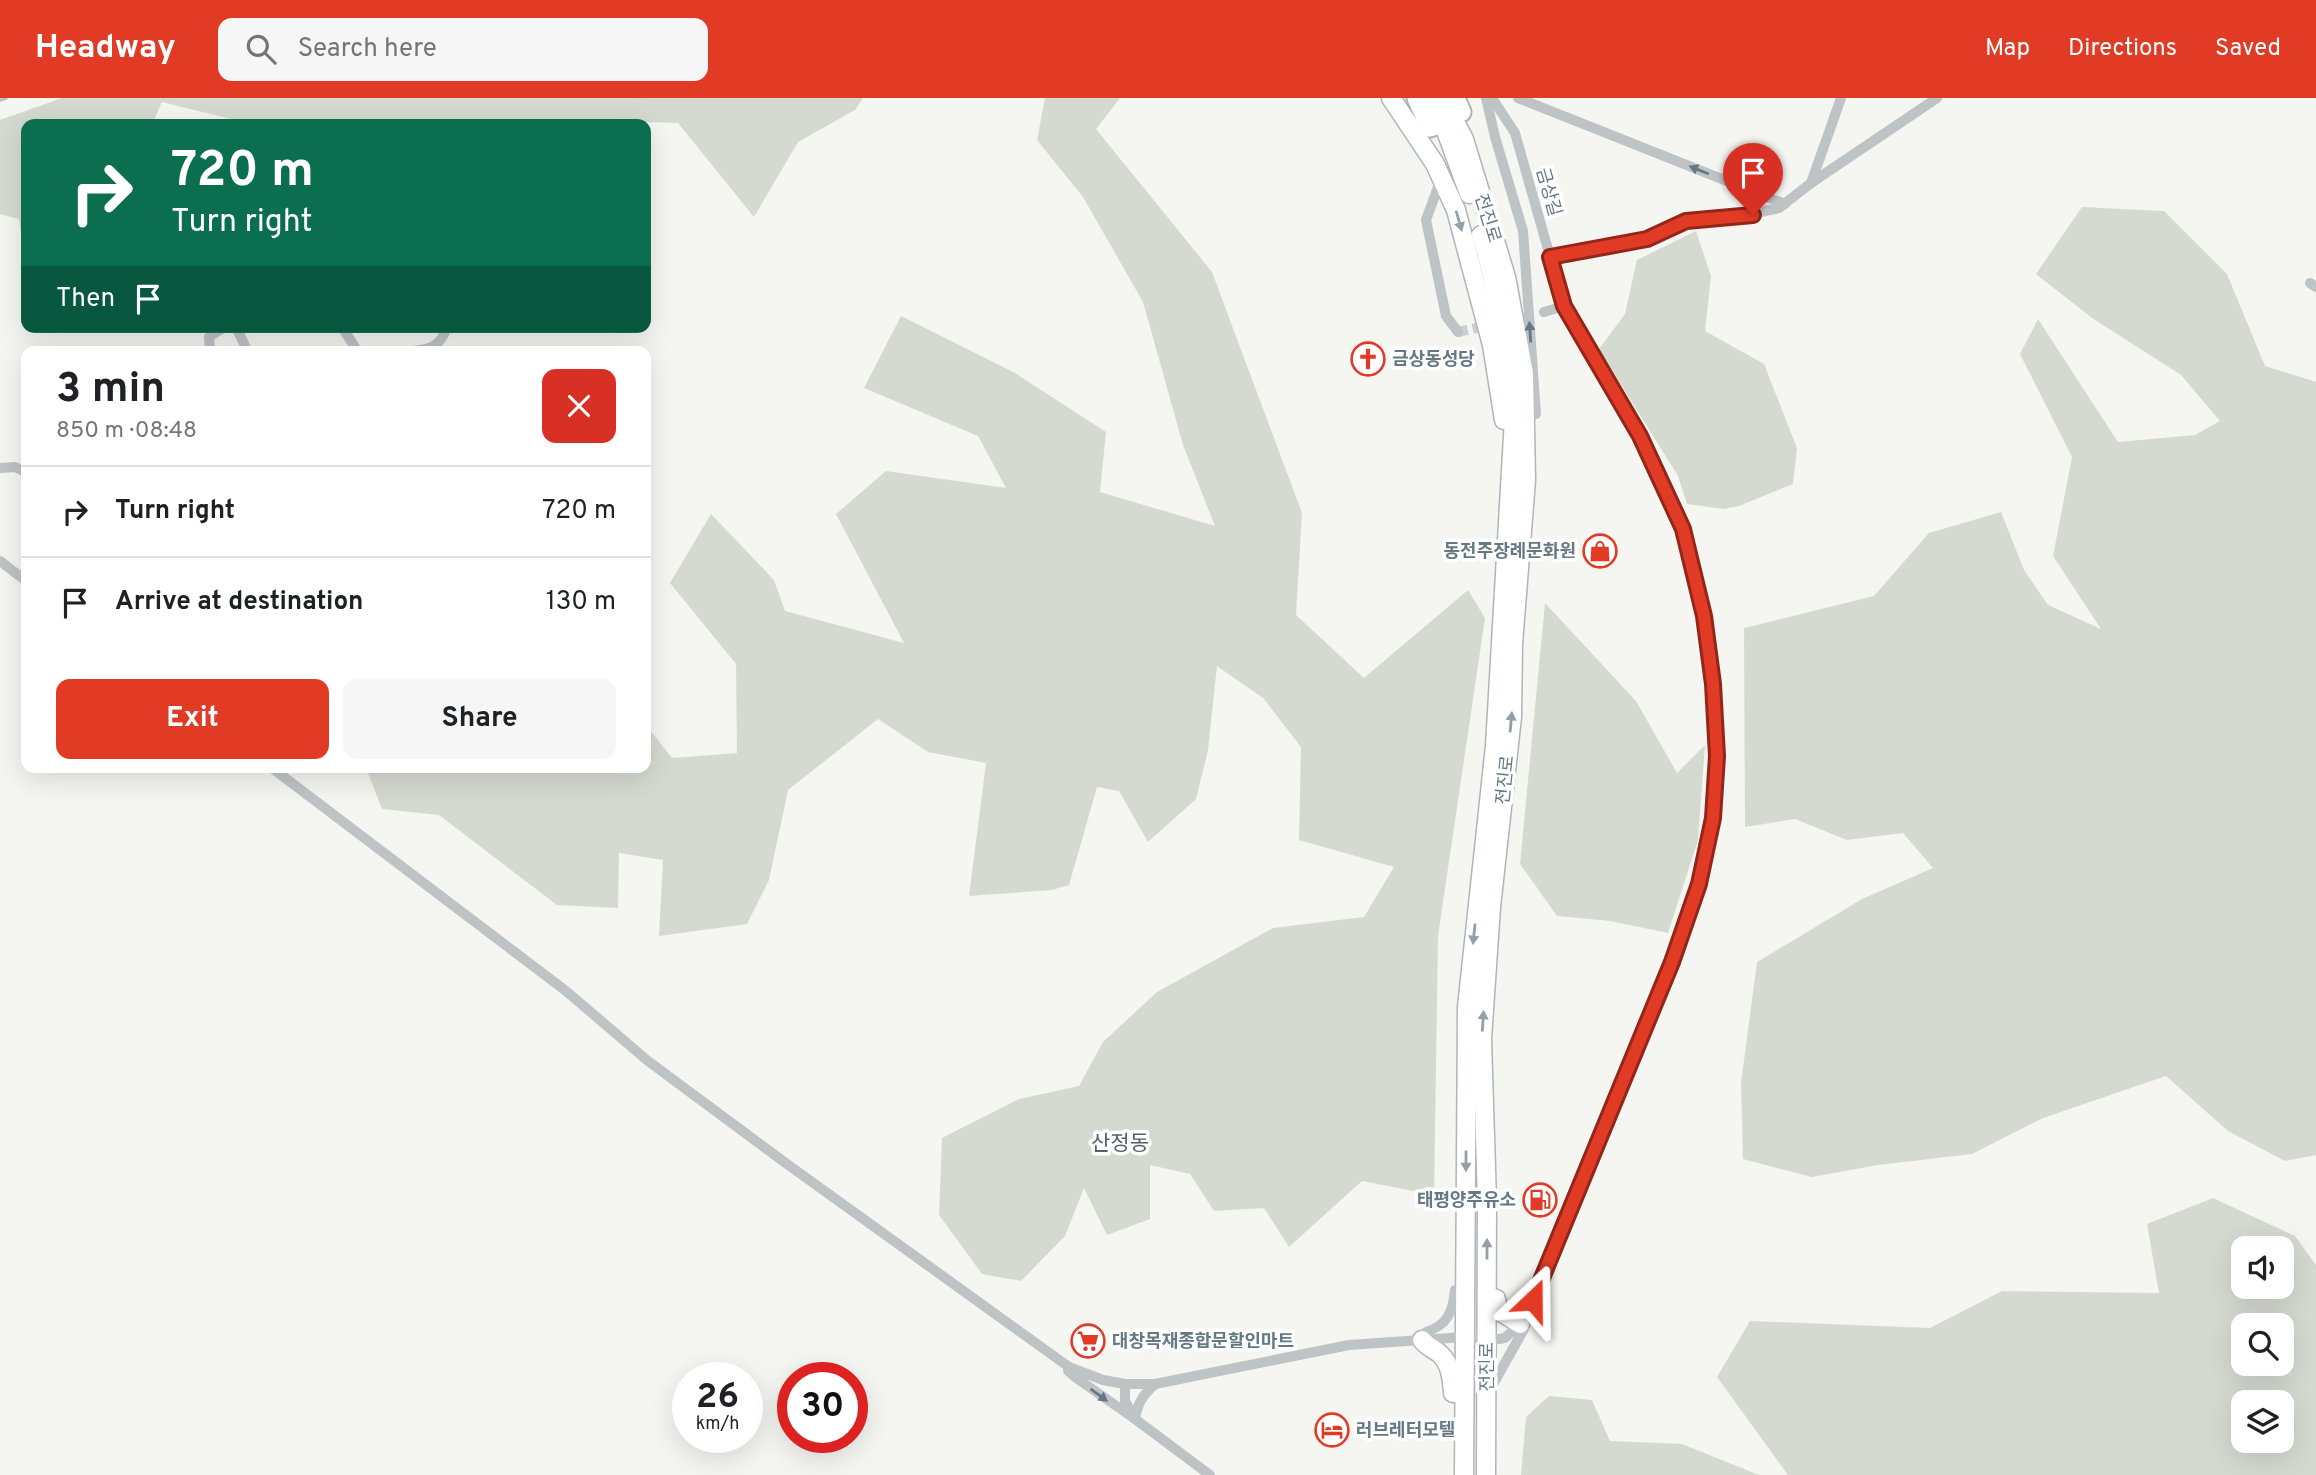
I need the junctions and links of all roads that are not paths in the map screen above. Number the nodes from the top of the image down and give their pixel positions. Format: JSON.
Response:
{"nodes":[{"id":1,"x":1391,"y":98,"type":"edge"},
{"id":2,"x":1417,"y":98,"type":"edge"},
{"id":3,"x":1429,"y":98,"type":"edge"},
{"id":4,"x":1486,"y":98,"type":"edge"},
{"id":5,"x":1492,"y":98,"type":"edge"},
{"id":6,"x":1518,"y":98,"type":"edge"},
{"id":7,"x":1842,"y":98,"type":"edge"},
{"id":8,"x":1937,"y":98,"type":"edge"},
{"id":9,"x":1447,"y":108,"type":"edge"},
{"id":10,"x":1441,"y":178,"type":"junction"},
{"id":11,"x":1811,"y":183,"type":"junction"},
{"id":12,"x":1785,"y":204,"type":"junction"},
{"id":13,"x":1550,"y":257,"type":"junction"},
{"id":14,"x":1564,"y":306,"type":"junction"},
{"id":15,"x":1544,"y":312,"type":"dead end"},
{"id":16,"x":1458,"y":332,"type":"dead end"},
{"id":17,"x":444,"y":333,"type":"edge"},
{"id":18,"x":434,"y":346,"type":"edge"},
{"id":19,"x":1520,"y":417,"type":"junction"},
{"id":20,"x":0,"y":468,"type":"edge"},
{"id":21,"x":21,"y":470,"type":"edge"},
{"id":22,"x":0,"y":561,"type":"edge"},
{"id":23,"x":21,"y":577,"type":"edge"},
{"id":24,"x":280,"y":773,"type":"edge"},
{"id":25,"x":1465,"y":1290,"type":"junction"},
{"id":26,"x":1487,"y":1297,"type":"junction"},
{"id":27,"x":1520,"y":1324,"type":"junction"},
{"id":28,"x":1464,"y":1338,"type":"junction"},
{"id":29,"x":1422,"y":1340,"type":"junction"},
{"id":30,"x":1487,"y":1341,"type":"junction"},
{"id":31,"x":1069,"y":1367,"type":"junction"},
{"id":32,"x":1125,"y":1384,"type":"junction"},
{"id":33,"x":1155,"y":1384,"type":"junction"},
{"id":34,"x":1486,"y":1386,"type":"junction"},
{"id":35,"x":1464,"y":1393,"type":"junction"},
{"id":36,"x":1135,"y":1419,"type":"junction"},
{"id":37,"x":1210,"y":1475,"type":"edge"},
{"id":38,"x":1464,"y":1475,"type":"edge"},
{"id":39,"x":1486,"y":1475,"type":"edge"}],
"edges":[{"from":1,"to":10,"type":"main road"},
{"from":2,"to":9,"type":"highway"},
{"from":3,"to":9,"type":"main road","name":"전진로"},
{"from":19,"to":4,"type":"street","one_way":true},
{"from":5,"to":13,"type":"street","name":"금상길"},
{"from":12,"to":6,"type":"street","one_way":true},
{"from":7,"to":11,"type":"street"},
{"from":8,"to":11,"type":"street"},
{"from":9,"to":19,"type":"main road","name":"전진로"},
{"from":10,"to":16,"type":"street"},
{"from":10,"to":19,"type":"main road","one_way":true},
{"from":11,"to":12,"type":"street"},
{"from":12,"to":13,"type":"street"},
{"from":13,"to":14,"type":"street","name":"금상길"},
{"from":14,"to":15,"type":"street"},
{"from":14,"to":27,"type":"street","name":"금상길"},
{"from":17,"to":18,"type":"street"},
{"from":19,"to":25,"type":"main road","name":"전진로","one_way":true},
{"from":26,"to":19,"type":"main road","name":"전진로","one_way":true},
{"from":20,"to":21,"type":"street"},
{"from":22,"to":23,"type":"street"},
{"from":24,"to":31,"type":"street"},
{"from":25,"to":28,"type":"main road","name":"전진로"},
{"from":25,"to":29,"type":"street"},
{"from":26,"to":27,"type":"main road"},
{"from":26,"to":30,"type":"main road","name":"전진로"},
{"from":27,"to":30,"type":"street"},
{"from":27,"to":34,"type":"street","name":"금상길"},
{"from":28,"to":29,"type":"street"},
{"from":28,"to":30,"type":"street"},
{"from":28,"to":35,"type":"main road","name":"전진로"},
{"from":29,"to":33,"type":"street"},
{"from":29,"to":35,"type":"main road"},
{"from":30,"to":34,"type":"main road","name":"전진로"},
{"from":31,"to":32,"type":"street"},
{"from":31,"to":36,"type":"street","one_way":true},
{"from":32,"to":33,"type":"street"},
{"from":32,"to":36,"type":"street"},
{"from":33,"to":36,"type":"street"},
{"from":34,"to":39,"type":"main road","name":"전진로"},
{"from":35,"to":38,"type":"main road","name":"전진로"},
{"from":36,"to":37,"type":"street"}]}
